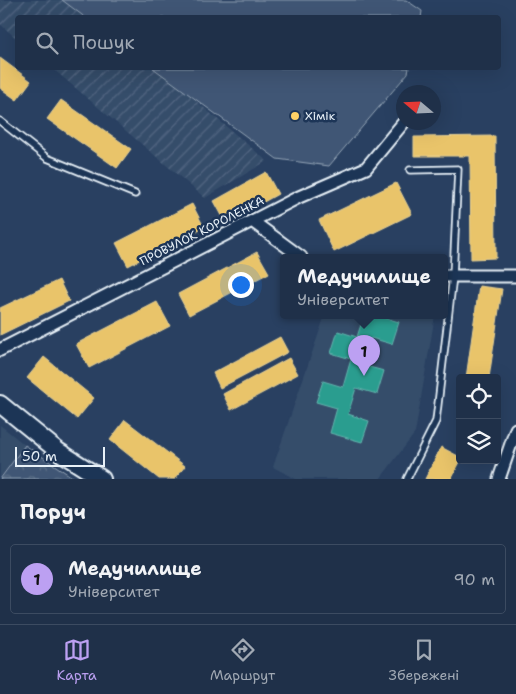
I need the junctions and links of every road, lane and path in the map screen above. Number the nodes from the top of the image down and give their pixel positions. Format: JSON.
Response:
{"nodes":[{"id":1,"x":0,"y":120,"type":"edge"},
{"id":2,"x":397,"y":130,"type":"edge"},
{"id":3,"x":410,"y":170,"type":"dead end"},
{"id":4,"x":135,"y":194,"type":"dead end"},
{"id":5,"x":252,"y":221,"type":"junction"},
{"id":6,"x":297,"y":254,"type":"edge"},
{"id":7,"x":449,"y":276,"type":"edge"},
{"id":8,"x":516,"y":276,"type":"edge"},
{"id":9,"x":445,"y":319,"type":"edge"},
{"id":10,"x":0,"y":350,"type":"edge"},
{"id":11,"x":0,"y":404,"type":"edge"},
{"id":12,"x":516,"y":429,"type":"edge"},
{"id":13,"x":102,"y":479,"type":"edge"},
{"id":14,"x":407,"y":479,"type":"edge"},
{"id":15,"x":499,"y":479,"type":"edge"}],
"edges":[{"from":1,"to":4,"type":"lane"},
{"from":2,"to":5,"type":"street","name":"ПРОВУЛОК КОРОЛЕНКА"},
{"from":3,"to":7,"type":"lane"},
{"from":5,"to":6,"type":"street"},
{"from":5,"to":10,"type":"street","name":"ПРОВУЛОК КОРОЛЕНКА"},
{"from":7,"to":8,"type":"street"},
{"from":9,"to":14,"type":"lane"},
{"from":11,"to":13,"type":"main road"},
{"from":12,"to":15,"type":"street"}]}
